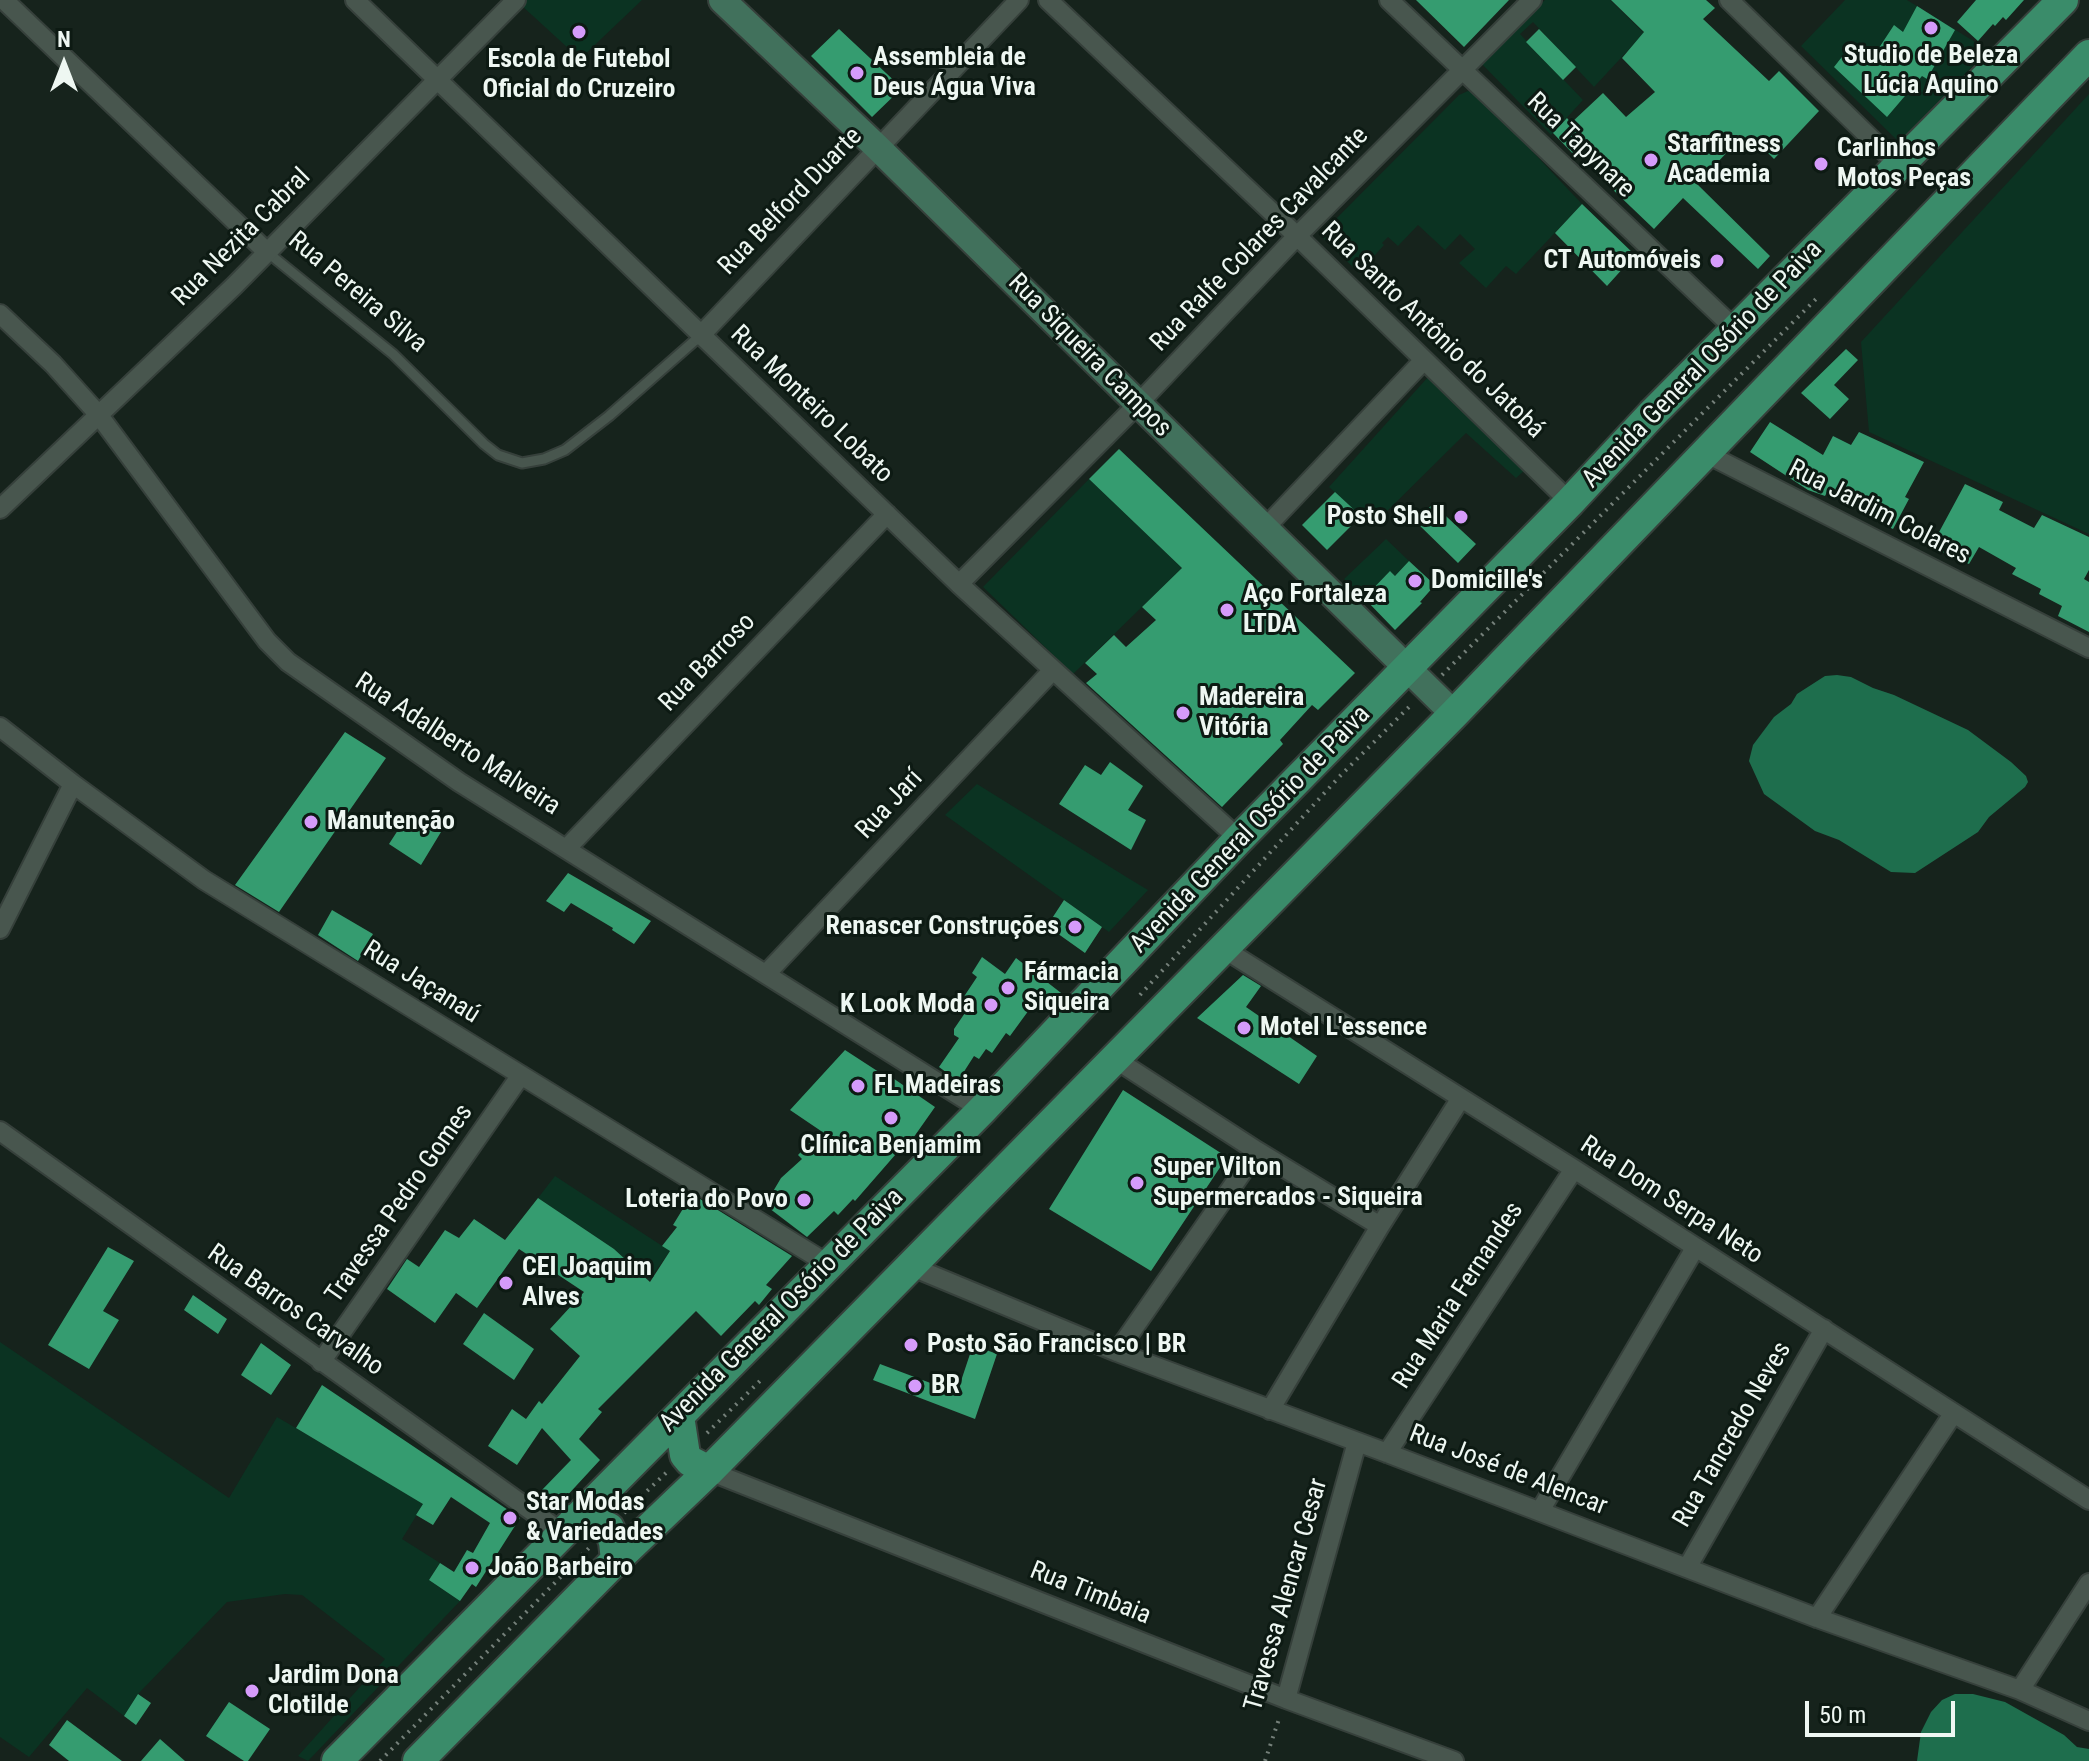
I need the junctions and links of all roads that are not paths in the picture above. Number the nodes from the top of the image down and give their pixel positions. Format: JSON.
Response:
{"nodes":[{"id":1,"x":4,"y":0,"type":"edge"},
{"id":2,"x":355,"y":0,"type":"edge"},
{"id":3,"x":516,"y":0,"type":"edge"},
{"id":4,"x":722,"y":0,"type":"edge"},
{"id":5,"x":1019,"y":0,"type":"edge"},
{"id":6,"x":1048,"y":0,"type":"edge"},
{"id":7,"x":1389,"y":0,"type":"edge"},
{"id":8,"x":1532,"y":0,"type":"edge"},
{"id":9,"x":1729,"y":0,"type":"edge"},
{"id":10,"x":2062,"y":0,"type":"edge"},
{"id":11,"x":2089,"y":55,"type":"edge"},
{"id":12,"x":1463,"y":71,"type":"junction"},
{"id":13,"x":440,"y":79,"type":"junction"},
{"id":14,"x":878,"y":148,"type":"junction"},
{"id":15,"x":1899,"y":166,"type":"junction"},
{"id":16,"x":1297,"y":236,"type":"junction"},
{"id":17,"x":267,"y":252,"type":"junction"},
{"id":18,"x":0,"y":314,"type":"edge"},
{"id":19,"x":1735,"y":329,"type":"junction"},
{"id":20,"x":700,"y":336,"type":"junction"},
{"id":21,"x":1424,"y":360,"type":"junction"},
{"id":22,"x":1138,"y":404,"type":"junction"},
{"id":23,"x":98,"y":414,"type":"junction"},
{"id":24,"x":1707,"y":454,"type":"junction"},
{"id":25,"x":1570,"y":502,"type":"junction"},
{"id":26,"x":0,"y":509,"type":"edge"},
{"id":27,"x":887,"y":514,"type":"junction"},
{"id":28,"x":1265,"y":528,"type":"junction"},
{"id":29,"x":959,"y":584,"type":"junction"},
{"id":30,"x":2089,"y":648,"type":"edge"},
{"id":31,"x":1052,"y":671,"type":"junction"},
{"id":32,"x":1418,"y":678,"type":"junction"},
{"id":33,"x":1454,"y":714,"type":"junction"},
{"id":34,"x":0,"y":727,"type":"edge"},
{"id":35,"x":73,"y":784,"type":"junction"},
{"id":36,"x":1239,"y":839,"type":"junction"},
{"id":37,"x":567,"y":848,"type":"junction"},
{"id":38,"x":0,"y":929,"type":"edge"},
{"id":39,"x":1224,"y":949,"type":"junction"},
{"id":40,"x":766,"y":974,"type":"junction"},
{"id":41,"x":1115,"y":1059,"type":"junction"},
{"id":42,"x":521,"y":1075,"type":"junction"},
{"id":43,"x":1461,"y":1098,"type":"junction"},
{"id":44,"x":982,"y":1110,"type":"junction"},
{"id":45,"x":0,"y":1131,"type":"edge"},
{"id":46,"x":1257,"y":1151,"type":"junction"},
{"id":47,"x":1574,"y":1169,"type":"junction"},
{"id":48,"x":1380,"y":1226,"type":"junction"},
{"id":49,"x":1695,"y":1248,"type":"junction"},
{"id":50,"x":828,"y":1264,"type":"junction"},
{"id":51,"x":910,"y":1266,"type":"junction"},
{"id":52,"x":1824,"y":1329,"type":"junction"},
{"id":53,"x":1117,"y":1352,"type":"junction"},
{"id":54,"x":321,"y":1362,"type":"junction"},
{"id":55,"x":1270,"y":1410,"type":"junction"},
{"id":56,"x":1953,"y":1414,"type":"junction"},
{"id":57,"x":679,"y":1416,"type":"junction"},
{"id":58,"x":1357,"y":1442,"type":"junction"},
{"id":59,"x":1387,"y":1453,"type":"junction"},
{"id":60,"x":697,"y":1463,"type":"junction"},
{"id":61,"x":2089,"y":1500,"type":"edge"},
{"id":62,"x":1540,"y":1511,"type":"junction"},
{"id":63,"x":568,"y":1526,"type":"junction"},
{"id":64,"x":616,"y":1560,"type":"junction"},
{"id":65,"x":1687,"y":1568,"type":"junction"},
{"id":66,"x":2089,"y":1583,"type":"edge"},
{"id":67,"x":1817,"y":1618,"type":"junction"},
{"id":68,"x":2020,"y":1690,"type":"junction"},
{"id":69,"x":1286,"y":1699,"type":"junction"},
{"id":70,"x":2089,"y":1721,"type":"edge"},
{"id":71,"x":337,"y":1761,"type":"edge"},
{"id":72,"x":418,"y":1761,"type":"edge"},
{"id":73,"x":1454,"y":1761,"type":"edge"}],
"edges":[{"from":1,"to":17,"type":"street","name":"Rua Pereira Silva"},
{"from":2,"to":13,"type":"street","name":"Rua Monteiro Lobato"},
{"from":3,"to":13,"type":"street","name":"Rua Nezita Cabral"},
{"from":4,"to":14,"type":"street","name":"Rua Siqueira Campos"},
{"from":5,"to":14,"type":"street","name":"Rua Belford Duarte"},
{"from":6,"to":16,"type":"street","name":"Rua Santo Antônio do Jatobá"},
{"from":7,"to":12,"type":"street","name":"Rua Tapynare"},
{"from":8,"to":12,"type":"street","name":"Rua Ralfe Colares Cavalcante"},
{"from":9,"to":15,"type":"street"},
{"from":10,"to":15,"type":"main road","name":"Avenida General Osório de Paiva"},
{"from":11,"to":24,"type":"main road"},
{"from":12,"to":16,"type":"street","name":"Rua Ralfe Colares Cavalcante"},
{"from":12,"to":19,"type":"street","name":"Rua Tapynare"},
{"from":13,"to":17,"type":"street","name":"Rua Nezita Cabral"},
{"from":13,"to":20,"type":"street","name":"Rua Monteiro Lobato"},
{"from":14,"to":20,"type":"street","name":"Rua Belford Duarte"},
{"from":14,"to":22,"type":"street","name":"Rua Siqueira Campos"},
{"from":15,"to":19,"type":"main road","name":"Avenida General Osório de Paiva"},
{"from":16,"to":21,"type":"street","name":"Rua Santo Antônio do Jatobá"},
{"from":16,"to":22,"type":"street","name":"Rua Ralfe Colares Cavalcante"},
{"from":17,"to":20,"type":"lane","name":"Rua Pereira Silva"},
{"from":17,"to":23,"type":"street","name":"Rua Nezita Cabral"},
{"from":18,"to":23,"type":"street","name":"Rua Adalberto Malveira"},
{"from":19,"to":25,"type":"main road","name":"Avenida General Osório de Paiva"},
{"from":20,"to":27,"type":"street","name":"Rua Monteiro Lobato"},
{"from":21,"to":25,"type":"street","name":"Rua Santo Antônio do Jatobá"},
{"from":21,"to":28,"type":"street"},
{"from":22,"to":28,"type":"street","name":"Rua Siqueira Campos"},
{"from":22,"to":29,"type":"street","name":"Rua Ralfe Colares Cavalcante"},
{"from":23,"to":26,"type":"street","name":"Rua Nezita Cabral"},
{"from":23,"to":37,"type":"street","name":"Rua Adalberto Malveira"},
{"from":24,"to":30,"type":"street","name":"Rua Jardim Colares"},
{"from":24,"to":33,"type":"main road"},
{"from":25,"to":32,"type":"main road","name":"Avenida General Osório de Paiva"},
{"from":27,"to":29,"type":"street","name":"Rua Monteiro Lobato"},
{"from":27,"to":37,"type":"street","name":"Rua Barroso"},
{"from":28,"to":32,"type":"street","name":"Rua Siqueira Campos"},
{"from":29,"to":31,"type":"street","name":"Rua Monteiro Lobato"},
{"from":31,"to":36,"type":"street","name":"Rua Monteiro Lobato"},
{"from":31,"to":40,"type":"street","name":"Rua Jarí"},
{"from":32,"to":33,"type":"street","name":"Rua Siqueira Campos"},
{"from":32,"to":36,"type":"main road","name":"Avenida General Osório de Paiva"},
{"from":33,"to":39,"type":"main road"},
{"from":34,"to":35,"type":"street","name":"Rua Jaçanaú"},
{"from":35,"to":38,"type":"street"},
{"from":35,"to":42,"type":"street","name":"Rua Jaçanaú"},
{"from":36,"to":44,"type":"main road","name":"Avenida General Osório de Paiva"},
{"from":37,"to":40,"type":"street","name":"Rua Adalberto Malveira"},
{"from":39,"to":41,"type":"main road"},
{"from":39,"to":43,"type":"street","name":"Rua Dom Serpa Neto"},
{"from":40,"to":44,"type":"street","name":"Rua Adalberto Malveira"},
{"from":41,"to":46,"type":"street"},
{"from":41,"to":51,"type":"main road"},
{"from":42,"to":50,"type":"street","name":"Rua Jaçanaú"},
{"from":42,"to":54,"type":"street","name":"Travessa Pedro Gomes"},
{"from":43,"to":47,"type":"street","name":"Rua Dom Serpa Neto"},
{"from":43,"to":48,"type":"street"},
{"from":44,"to":50,"type":"main road","name":"Avenida General Osório de Paiva"},
{"from":45,"to":54,"type":"street","name":"Rua Barros Carvalho"},
{"from":46,"to":48,"type":"street"},
{"from":46,"to":53,"type":"street"},
{"from":47,"to":49,"type":"street","name":"Rua Dom Serpa Neto"},
{"from":47,"to":59,"type":"street","name":"Rua Maria Fernandes"},
{"from":48,"to":55,"type":"street"},
{"from":49,"to":52,"type":"street","name":"Rua Dom Serpa Neto"},
{"from":49,"to":62,"type":"street"},
{"from":50,"to":57,"type":"main road","name":"Avenida General Osório de Paiva"},
{"from":51,"to":53,"type":"street","name":"Rua José de Alencar"},
{"from":51,"to":60,"type":"main road"},
{"from":52,"to":56,"type":"street","name":"Rua Dom Serpa Neto"},
{"from":52,"to":65,"type":"street","name":"Rua Tancredo Neves"},
{"from":53,"to":55,"type":"street","name":"Rua José de Alencar"},
{"from":54,"to":63,"type":"street","name":"Rua Barros Carvalho"},
{"from":55,"to":58,"type":"street","name":"Rua José de Alencar"},
{"from":56,"to":61,"type":"street","name":"Rua Dom Serpa Neto"},
{"from":56,"to":67,"type":"street"},
{"from":57,"to":60,"type":"main road"},
{"from":57,"to":63,"type":"main road","name":"Avenida General Osório de Paiva"},
{"from":58,"to":59,"type":"street","name":"Rua José de Alencar"},
{"from":58,"to":69,"type":"street","name":"Travessa Alencar Cesar"},
{"from":59,"to":62,"type":"street","name":"Rua José de Alencar"},
{"from":60,"to":64,"type":"main road"},
{"from":60,"to":69,"type":"street","name":"Rua Timbaia"},
{"from":62,"to":65,"type":"street","name":"Rua José de Alencar"},
{"from":63,"to":64,"type":"main road"},
{"from":63,"to":71,"type":"main road","name":"Avenida General Osório de Paiva"},
{"from":64,"to":72,"type":"main road"},
{"from":65,"to":67,"type":"street","name":"Rua José de Alencar"},
{"from":66,"to":68,"type":"street"},
{"from":67,"to":68,"type":"street","name":"Rua José de Alencar"},
{"from":68,"to":70,"type":"street","name":"Rua José de Alencar"},
{"from":69,"to":73,"type":"street","name":"Rua Timbaia"}]}
